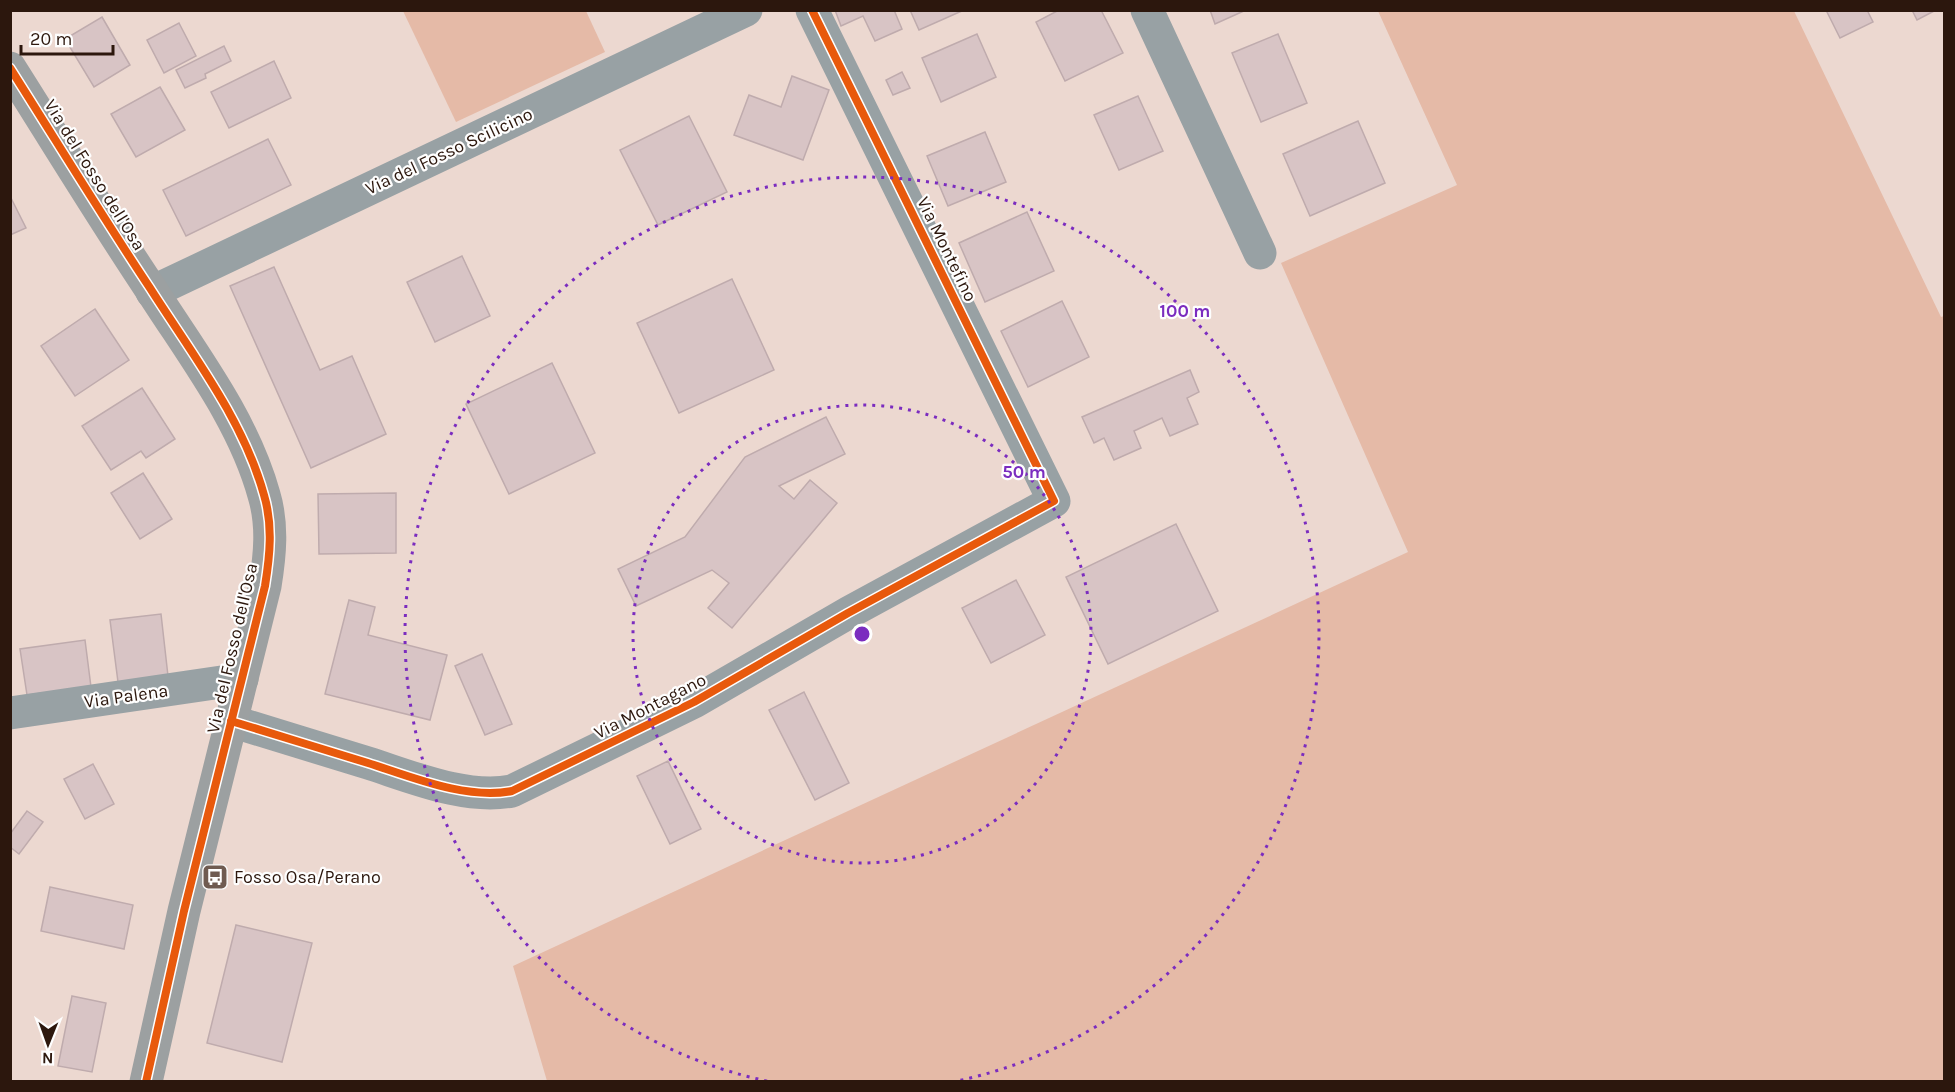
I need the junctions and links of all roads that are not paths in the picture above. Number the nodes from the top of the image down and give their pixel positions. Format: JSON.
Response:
{"nodes":[{"id":1,"x":747,"y":10,"type":"edge"},
{"id":2,"x":812,"y":10,"type":"edge"},
{"id":3,"x":1147,"y":10,"type":"edge"},
{"id":4,"x":10,"y":68,"type":"edge"},
{"id":5,"x":1260,"y":253,"type":"dead end"},
{"id":6,"x":152,"y":292,"type":"junction"},
{"id":7,"x":1054,"y":501,"type":"joint"},
{"id":8,"x":242,"y":679,"type":"junction"},
{"id":9,"x":10,"y":713,"type":"edge"},
{"id":10,"x":231,"y":721,"type":"junction"},
{"id":11,"x":146,"y":1082,"type":"edge"}],
"edges":[{"from":1,"to":6,"type":"street","name":"Via del Fosso Scilicino"},
{"from":2,"to":7,"type":"street","name":"Via Montefino"},
{"from":3,"to":5,"type":"street"},
{"from":4,"to":6,"type":"street","name":"Via del Fosso dell'Osa"},
{"from":6,"to":8,"type":"street","name":"Via del Fosso dell'Osa"},
{"from":7,"to":10,"type":"street","name":"Via Montagano"},
{"from":8,"to":9,"type":"street","name":"Via Palena"},
{"from":8,"to":10,"type":"street","name":"Via del Fosso dell'Osa"},
{"from":10,"to":11,"type":"street","name":"Via del Fosso dell'Osa"}]}
